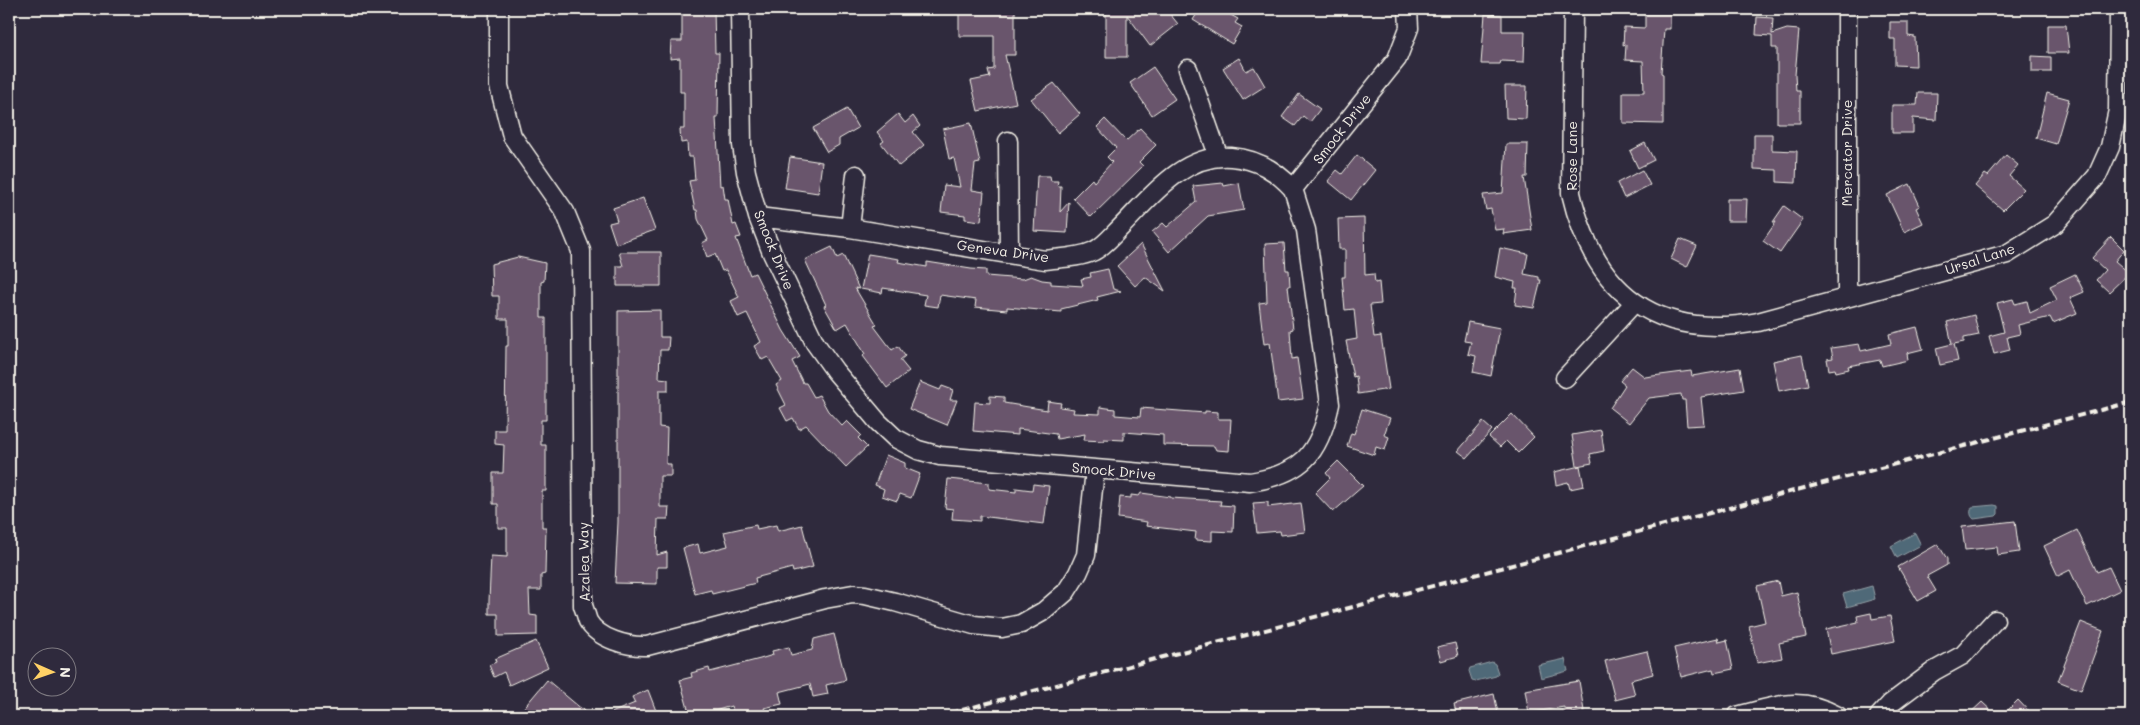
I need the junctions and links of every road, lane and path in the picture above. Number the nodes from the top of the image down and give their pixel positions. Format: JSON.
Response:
{"nodes":[{"id":1,"x":498,"y":9,"type":"edge"},
{"id":2,"x":740,"y":9,"type":"edge"},
{"id":3,"x":1408,"y":9,"type":"edge"},
{"id":4,"x":1573,"y":9,"type":"edge"},
{"id":5,"x":1847,"y":9,"type":"edge"},
{"id":6,"x":2119,"y":9,"type":"edge"},
{"id":7,"x":1188,"y":69,"type":"dead end"},
{"id":8,"x":1008,"y":141,"type":"dead end"},
{"id":9,"x":1218,"y":156,"type":"junction"},
{"id":10,"x":856,"y":175,"type":"dead end"},
{"id":11,"x":1293,"y":189,"type":"junction"},
{"id":12,"x":758,"y":217,"type":"junction"},
{"id":13,"x":850,"y":228,"type":"junction"},
{"id":14,"x":1009,"y":253,"type":"junction"},
{"id":15,"x":1847,"y":297,"type":"junction"},
{"id":16,"x":1634,"y":303,"type":"junction"},
{"id":17,"x":1564,"y":378,"type":"dead end"},
{"id":18,"x":1095,"y":470,"type":"junction"},
{"id":19,"x":1995,"y":620,"type":"dead end"},
{"id":20,"x":1737,"y":716,"type":"edge"},
{"id":21,"x":1838,"y":716,"type":"edge"},
{"id":22,"x":1878,"y":716,"type":"edge"}],
"edges":[{"from":1,"to":18,"type":"street","name":"Azalea Way"},
{"from":2,"to":12,"type":"street","name":"Smock Drive"},
{"from":3,"to":11,"type":"street","name":"Smock Drive"},
{"from":4,"to":16,"type":"street","name":"Rose Lane"},
{"from":5,"to":15,"type":"street","name":"Mercator Drive"},
{"from":6,"to":15,"type":"street","name":"Ursal Lane"},
{"from":7,"to":9,"type":"street"},
{"from":8,"to":14,"type":"street"},
{"from":9,"to":11,"type":"street","name":"Geneva Drive"},
{"from":9,"to":14,"type":"street","name":"Geneva Drive"},
{"from":10,"to":13,"type":"street"},
{"from":11,"to":18,"type":"street","name":"Smock Drive"},
{"from":12,"to":13,"type":"street","name":"Geneva Drive"},
{"from":12,"to":18,"type":"street","name":"Smock Drive"},
{"from":13,"to":14,"type":"street","name":"Geneva Drive"},
{"from":15,"to":16,"type":"street","name":"Rose Lane"},
{"from":16,"to":17,"type":"street"},
{"from":19,"to":22,"type":"street"},
{"from":20,"to":21,"type":"street"}]}
